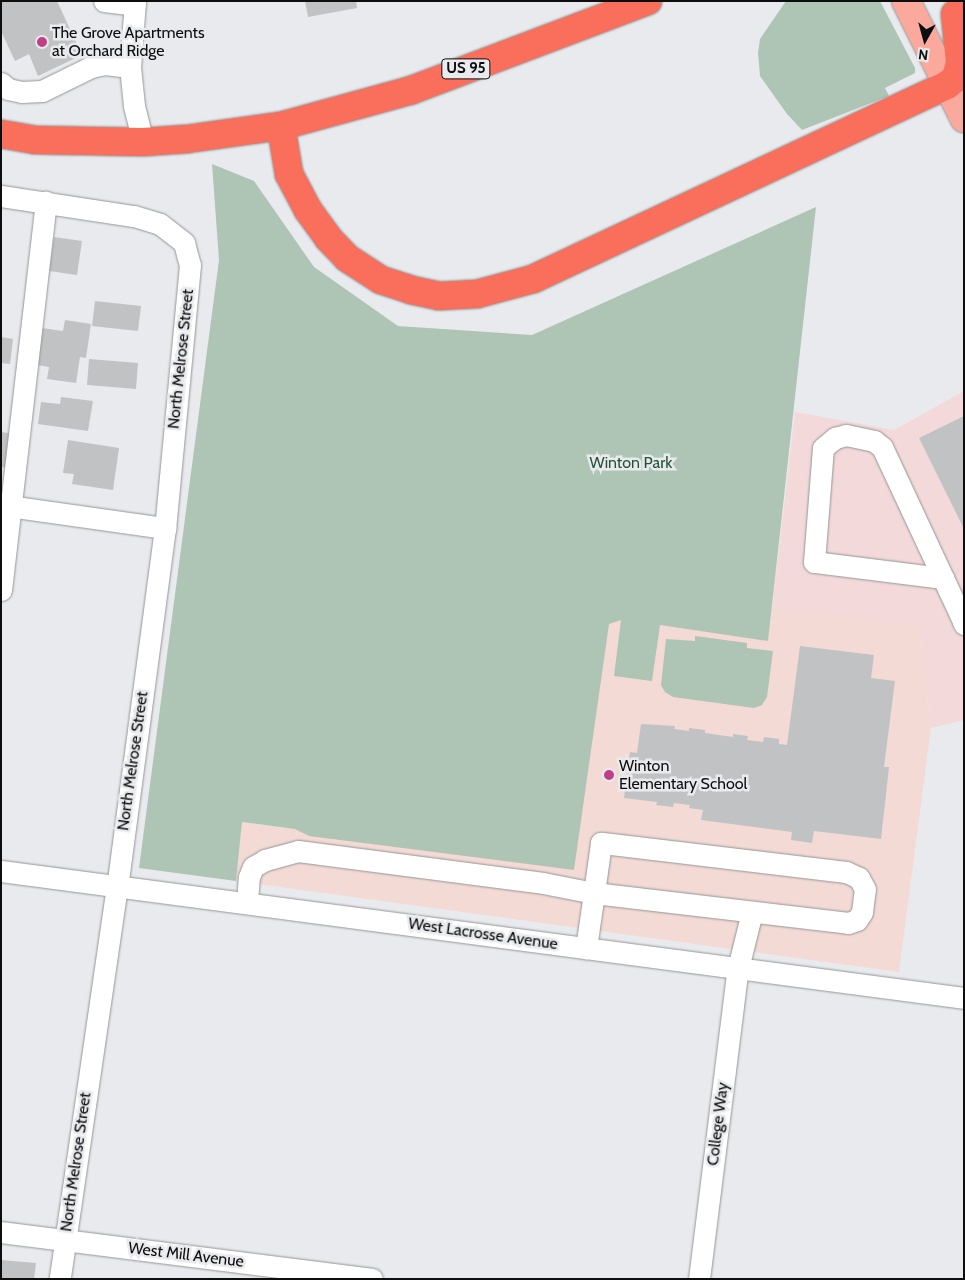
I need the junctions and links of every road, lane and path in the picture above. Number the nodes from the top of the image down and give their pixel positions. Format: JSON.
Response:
{"nodes":[{"id":1,"x":104,"y":1,"type":"edge"},
{"id":2,"x":648,"y":1,"type":"edge"},
{"id":3,"x":906,"y":1,"type":"edge"},
{"id":4,"x":135,"y":3,"type":"edge"},
{"id":5,"x":956,"y":17,"type":"edge"},
{"id":6,"x":130,"y":67,"type":"junction"},
{"id":7,"x":1,"y":83,"type":"edge"},
{"id":8,"x":947,"y":85,"type":"junction"},
{"id":9,"x":964,"y":118,"type":"edge"},
{"id":10,"x":281,"y":126,"type":"junction"},
{"id":11,"x":1,"y":134,"type":"edge"},
{"id":12,"x":35,"y":140,"type":"junction"},
{"id":13,"x":143,"y":142,"type":"junction"},
{"id":14,"x":1,"y":152,"type":"edge"},
{"id":15,"x":1,"y":196,"type":"edge"},
{"id":16,"x":46,"y":202,"type":"junction"},
{"id":17,"x":7,"y":506,"type":"edge"},
{"id":18,"x":165,"y":528,"type":"junction"},
{"id":19,"x":943,"y":578,"type":"junction"},
{"id":20,"x":1,"y":590,"type":"edge"},
{"id":21,"x":964,"y":624,"type":"edge"},
{"id":22,"x":1,"y":871,"type":"edge"},
{"id":23,"x":117,"y":886,"type":"junction"},
{"id":24,"x":594,"y":893,"type":"junction"},
{"id":25,"x":247,"y":903,"type":"junction"},
{"id":26,"x":752,"y":912,"type":"junction"},
{"id":27,"x":586,"y":948,"type":"junction"},
{"id":28,"x":738,"y":968,"type":"junction"},
{"id":29,"x":964,"y":998,"type":"edge"},
{"id":30,"x":1,"y":1232,"type":"edge"},
{"id":31,"x":65,"y":1240,"type":"junction"},
{"id":32,"x":60,"y":1279,"type":"edge"},
{"id":33,"x":372,"y":1279,"type":"edge"},
{"id":34,"x":699,"y":1279,"type":"edge"}],
"edges":[{"from":1,"to":4,"type":"street"},
{"from":2,"to":10,"type":"highway","number":"US 95"},
{"from":3,"to":8,"type":"main road"},
{"from":4,"to":6,"type":"street"},
{"from":5,"to":8,"type":"highway"},
{"from":6,"to":7,"type":"street"},
{"from":6,"to":13,"type":"street"},
{"from":8,"to":9,"type":"main road"},
{"from":8,"to":10,"type":"highway"},
{"from":10,"to":13,"type":"highway","number":"US 95"},
{"from":11,"to":12,"type":"highway","number":"US 95"},
{"from":12,"to":13,"type":"highway","number":"US 95"},
{"from":12,"to":14,"type":"highway","number":"US 95"},
{"from":15,"to":16,"type":"street"},
{"from":16,"to":17,"type":"street"},
{"from":16,"to":18,"type":"street","name":"North Melrose Street"},
{"from":17,"to":18,"type":"street"},
{"from":17,"to":20,"type":"street"},
{"from":18,"to":23,"type":"street","name":"North Melrose Street"},
{"from":19,"to":19,"type":"street"},
{"from":19,"to":21,"type":"street"},
{"from":22,"to":23,"type":"street","name":"West Lacrosse Avenue"},
{"from":23,"to":25,"type":"street","name":"West Lacrosse Avenue"},
{"from":23,"to":31,"type":"street","name":"North Melrose Street"},
{"from":24,"to":25,"type":"street"},
{"from":24,"to":26,"type":"street"},
{"from":24,"to":26,"type":"street"},
{"from":24,"to":27,"type":"street"},
{"from":25,"to":27,"type":"street","name":"West Lacrosse Avenue"},
{"from":26,"to":28,"type":"street","name":"College Way"},
{"from":27,"to":28,"type":"street","name":"West Lacrosse Avenue"},
{"from":28,"to":29,"type":"street","name":"West Lacrosse Avenue"},
{"from":28,"to":34,"type":"street","name":"College Way"},
{"from":30,"to":31,"type":"street","name":"West Mill Avenue"},
{"from":31,"to":32,"type":"street","name":"North Melrose Street"},
{"from":31,"to":33,"type":"street","name":"West Mill Avenue"}]}
